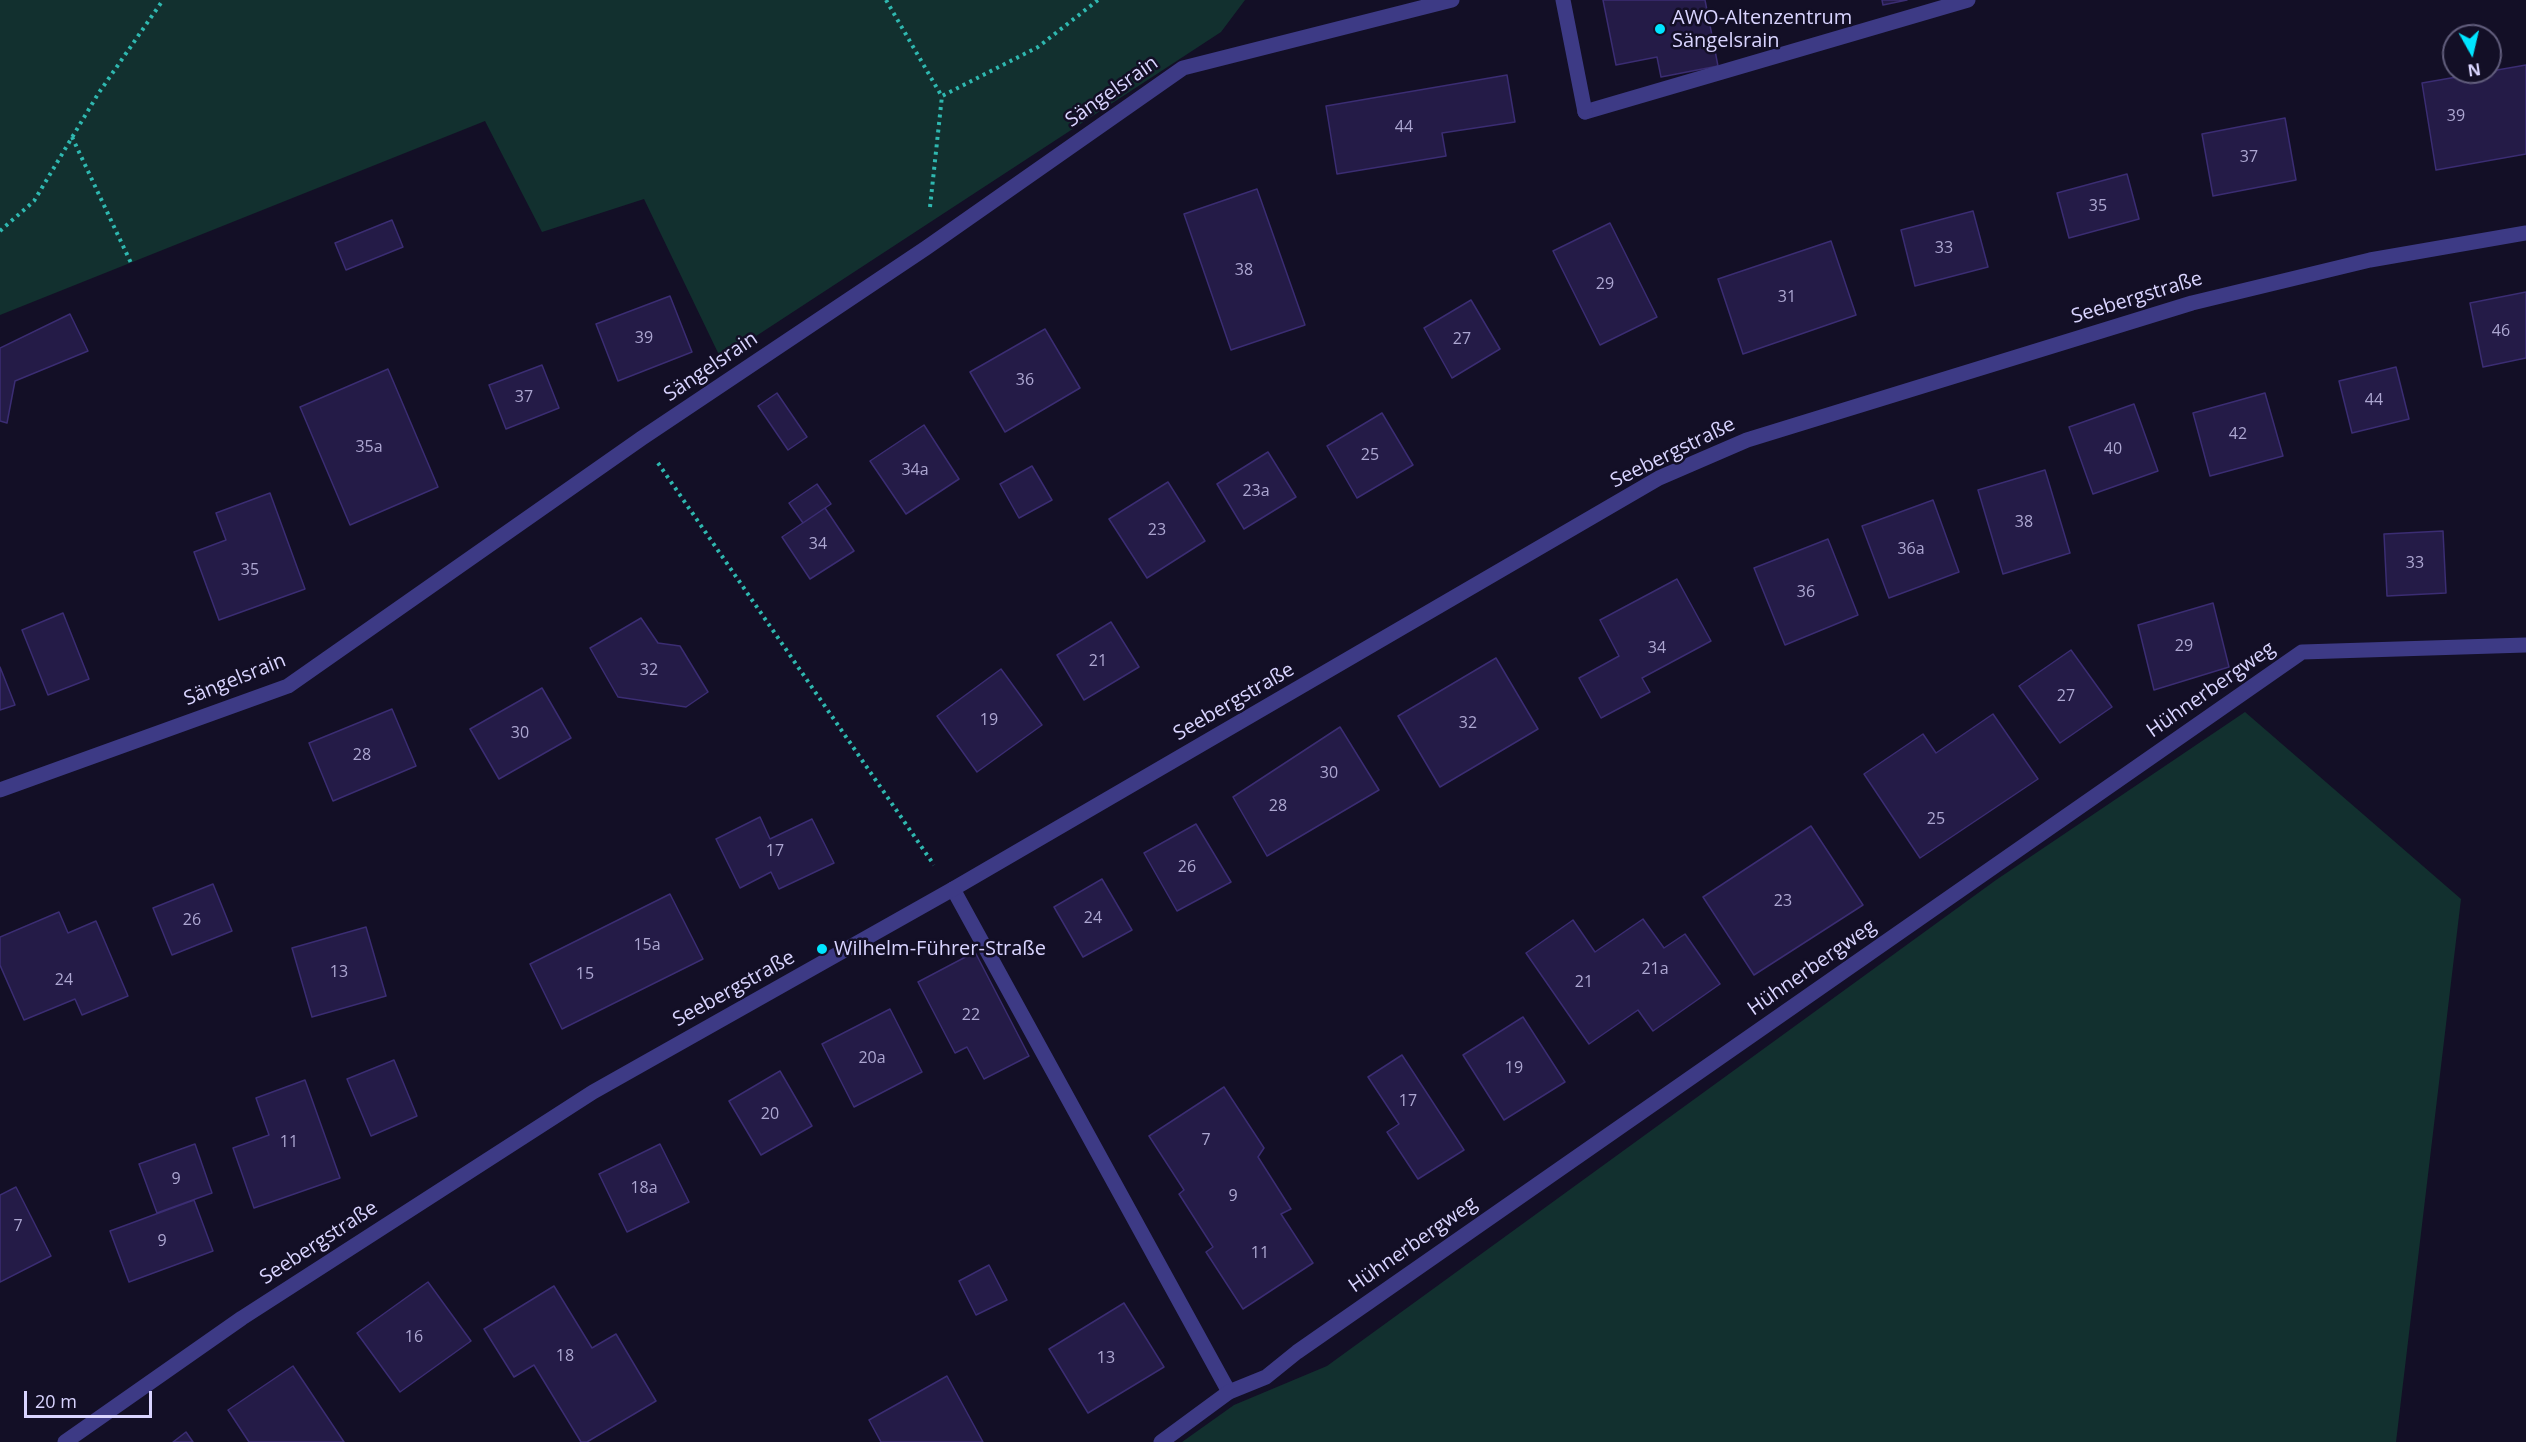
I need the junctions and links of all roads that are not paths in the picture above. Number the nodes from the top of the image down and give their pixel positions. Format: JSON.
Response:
{"nodes":[{"id":1,"x":1452,"y":0,"type":"edge"},
{"id":2,"x":1563,"y":0,"type":"edge"},
{"id":3,"x":1968,"y":0,"type":"edge"},
{"id":4,"x":2526,"y":233,"type":"edge"},
{"id":5,"x":2526,"y":645,"type":"edge"},
{"id":6,"x":0,"y":790,"type":"edge"},
{"id":7,"x":953,"y":890,"type":"junction"},
{"id":8,"x":1229,"y":1392,"type":"junction"},
{"id":9,"x":66,"y":1442,"type":"edge"},
{"id":10,"x":1161,"y":1442,"type":"edge"}],
"edges":[{"from":1,"to":6,"type":"street","name":"Sängelsrain"},
{"from":2,"to":3,"type":"street"},
{"from":4,"to":7,"type":"street","name":"Seebergstraße"},
{"from":5,"to":8,"type":"street","name":"Hühnerbergweg"},
{"from":7,"to":8,"type":"street"},
{"from":7,"to":9,"type":"street","name":"Seebergstraße"},
{"from":8,"to":10,"type":"street","name":"Hühnerbergweg"}]}
